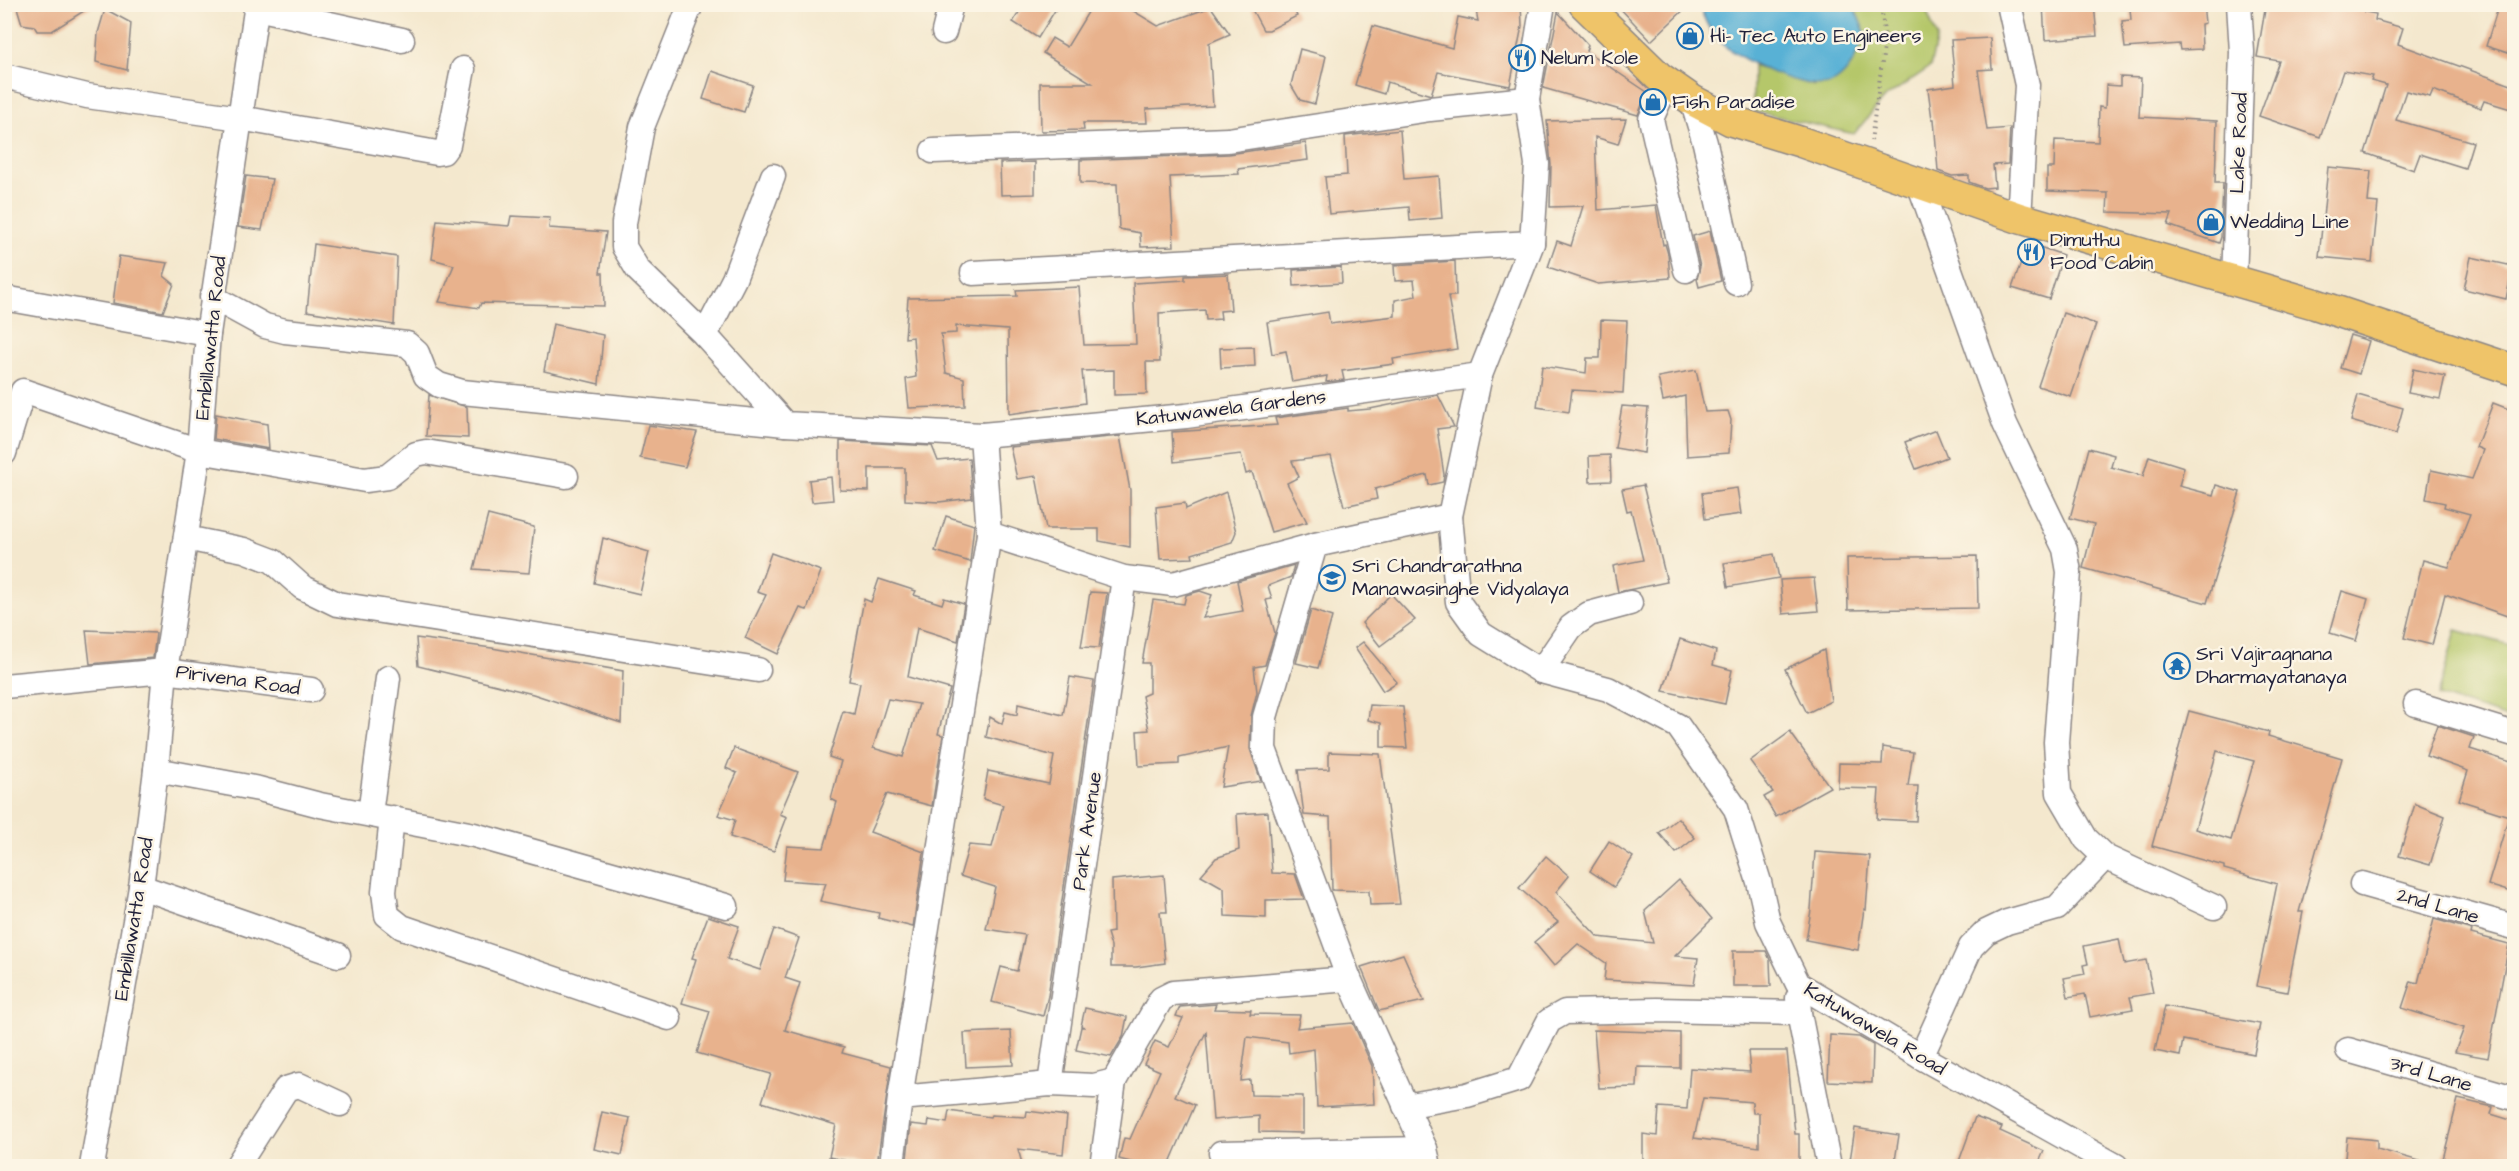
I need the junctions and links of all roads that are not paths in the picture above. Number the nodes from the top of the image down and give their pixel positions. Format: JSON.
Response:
{"nodes":[{"id":1,"x":691,"y":4,"type":"edge"},
{"id":2,"x":951,"y":4,"type":"edge"},
{"id":3,"x":1543,"y":4,"type":"edge"},
{"id":4,"x":1584,"y":4,"type":"edge"},
{"id":5,"x":2009,"y":4,"type":"edge"},
{"id":6,"x":2239,"y":4,"type":"edge"},
{"id":7,"x":257,"y":6,"type":"edge"},
{"id":8,"x":944,"y":32,"type":"dead end"},
{"id":9,"x":402,"y":40,"type":"dead end"},
{"id":10,"x":463,"y":69,"type":"dead end"},
{"id":11,"x":4,"y":76,"type":"edge"},
{"id":12,"x":1667,"y":83,"type":"junction"},
{"id":13,"x":1527,"y":99,"type":"junction"},
{"id":14,"x":1692,"y":100,"type":"junction"},
{"id":15,"x":240,"y":118,"type":"junction"},
{"id":16,"x":933,"y":151,"type":"dead end"},
{"id":17,"x":773,"y":176,"type":"dead end"},
{"id":18,"x":1919,"y":183,"type":"junction"},
{"id":19,"x":2019,"y":218,"type":"junction"},
{"id":20,"x":1532,"y":243,"type":"junction"},
{"id":21,"x":1686,"y":270,"type":"dead end"},
{"id":22,"x":974,"y":273,"type":"dead end"},
{"id":23,"x":2234,"y":281,"type":"junction"},
{"id":24,"x":1736,"y":283,"type":"dead end"},
{"id":25,"x":212,"y":297,"type":"junction"},
{"id":26,"x":4,"y":298,"type":"edge"},
{"id":27,"x":207,"y":334,"type":"junction"},
{"id":28,"x":705,"y":335,"type":"junction"},
{"id":29,"x":2514,"y":370,"type":"edge"},
{"id":30,"x":1480,"y":375,"type":"junction"},
{"id":31,"x":14,"y":388,"type":"edge"},
{"id":32,"x":785,"y":424,"type":"junction"},
{"id":33,"x":982,"y":435,"type":"junction"},
{"id":34,"x":200,"y":451,"type":"junction"},
{"id":35,"x":4,"y":453,"type":"edge"},
{"id":36,"x":566,"y":476,"type":"dead end"},
{"id":37,"x":1450,"y":516,"type":"junction"},
{"id":38,"x":989,"y":534,"type":"junction"},
{"id":39,"x":186,"y":538,"type":"junction"},
{"id":40,"x":1315,"y":545,"type":"junction"},
{"id":41,"x":1124,"y":578,"type":"junction"},
{"id":42,"x":1630,"y":603,"type":"dead end"},
{"id":43,"x":758,"y":670,"type":"dead end"},
{"id":44,"x":165,"y":671,"type":"junction"},
{"id":45,"x":1541,"y":671,"type":"junction"},
{"id":46,"x":388,"y":678,"type":"dead end"},
{"id":47,"x":4,"y":686,"type":"edge"},
{"id":48,"x":311,"y":690,"type":"dead end"},
{"id":49,"x":2415,"y":704,"type":"dead end"},
{"id":50,"x":2514,"y":734,"type":"edge"},
{"id":51,"x":156,"y":770,"type":"junction"},
{"id":52,"x":381,"y":816,"type":"junction"},
{"id":53,"x":2105,"y":857,"type":"junction"},
{"id":54,"x":2362,"y":884,"type":"dead end"},
{"id":55,"x":141,"y":887,"type":"junction"},
{"id":56,"x":726,"y":906,"type":"dead end"},
{"id":57,"x":2214,"y":908,"type":"dead end"},
{"id":58,"x":2514,"y":927,"type":"edge"},
{"id":59,"x":338,"y":955,"type":"dead end"},
{"id":60,"x":1349,"y":979,"type":"junction"},
{"id":61,"x":1797,"y":984,"type":"junction"},
{"id":62,"x":1799,"y":1013,"type":"junction"},
{"id":63,"x":669,"y":1018,"type":"dead end"},
{"id":64,"x":2348,"y":1050,"type":"dead end"},
{"id":65,"x":1921,"y":1057,"type":"junction"},
{"id":66,"x":1114,"y":1081,"type":"junction"},
{"id":67,"x":1050,"y":1084,"type":"junction"},
{"id":68,"x":900,"y":1098,"type":"junction"},
{"id":69,"x":2514,"y":1098,"type":"edge"},
{"id":70,"x":340,"y":1104,"type":"dead end"},
{"id":71,"x":1405,"y":1106,"type":"junction"},
{"id":72,"x":1221,"y":1153,"type":"dead end"},
{"id":73,"x":1427,"y":1158,"type":"edge"},
{"id":74,"x":92,"y":1167,"type":"edge"},
{"id":75,"x":237,"y":1167,"type":"edge"},
{"id":76,"x":889,"y":1167,"type":"edge"},
{"id":77,"x":1102,"y":1167,"type":"edge"},
{"id":78,"x":1829,"y":1167,"type":"edge"},
{"id":79,"x":2116,"y":1167,"type":"edge"}],
"edges":[{"from":1,"to":28,"type":"street"},
{"from":2,"to":8,"type":"street"},
{"from":3,"to":13,"type":"street","name":"Katuwawela Road"},
{"from":4,"to":12,"type":"main road"},
{"from":5,"to":19,"type":"street"},
{"from":6,"to":23,"type":"street","name":"Lake Road"},
{"from":7,"to":9,"type":"street"},
{"from":7,"to":15,"type":"street","name":"Embillawatta Road"},
{"from":10,"to":15,"type":"street"},
{"from":11,"to":15,"type":"street"},
{"from":12,"to":14,"type":"main road"},
{"from":12,"to":21,"type":"street"},
{"from":13,"to":16,"type":"street"},
{"from":13,"to":20,"type":"street","name":"Katuwawela Road"},
{"from":14,"to":18,"type":"main road"},
{"from":14,"to":24,"type":"street"},
{"from":15,"to":25,"type":"street","name":"Embillawatta Road"},
{"from":17,"to":28,"type":"street"},
{"from":18,"to":19,"type":"main road"},
{"from":18,"to":53,"type":"street"},
{"from":19,"to":23,"type":"main road"},
{"from":20,"to":22,"type":"street"},
{"from":20,"to":30,"type":"street","name":"Katuwawela Road"},
{"from":23,"to":29,"type":"main road"},
{"from":25,"to":27,"type":"street","name":"Embillawatta Road"},
{"from":25,"to":32,"type":"street","name":"Katuwawela Gardens"},
{"from":26,"to":27,"type":"street"},
{"from":27,"to":34,"type":"street","name":"Embillawatta Road"},
{"from":28,"to":32,"type":"street"},
{"from":30,"to":33,"type":"street","name":"Katuwawela Gardens"},
{"from":30,"to":37,"type":"street","name":"Katuwawela Road"},
{"from":31,"to":34,"type":"street"},
{"from":31,"to":35,"type":"street"},
{"from":32,"to":33,"type":"street","name":"Katuwawela Gardens"},
{"from":33,"to":38,"type":"street"},
{"from":34,"to":36,"type":"street"},
{"from":34,"to":39,"type":"street","name":"Embillawatta Road"},
{"from":37,"to":40,"type":"street"},
{"from":37,"to":45,"type":"street","name":"Katuwawela Road"},
{"from":38,"to":41,"type":"street"},
{"from":38,"to":68,"type":"street"},
{"from":39,"to":43,"type":"street"},
{"from":39,"to":44,"type":"street","name":"Embillawatta Road"},
{"from":40,"to":41,"type":"street"},
{"from":40,"to":60,"type":"street"},
{"from":41,"to":67,"type":"street","name":"Park Avenue"},
{"from":42,"to":45,"type":"street"},
{"from":44,"to":47,"type":"street"},
{"from":44,"to":48,"type":"street","name":"Pirivena Road"},
{"from":44,"to":51,"type":"street","name":"Embillawatta Road"},
{"from":45,"to":61,"type":"street","name":"Katuwawela Road"},
{"from":46,"to":52,"type":"street"},
{"from":49,"to":50,"type":"street"},
{"from":51,"to":52,"type":"street"},
{"from":51,"to":55,"type":"street","name":"Embillawatta Road"},
{"from":52,"to":56,"type":"street"},
{"from":52,"to":63,"type":"street"},
{"from":53,"to":57,"type":"street"},
{"from":53,"to":65,"type":"street"},
{"from":54,"to":58,"type":"street","name":"2nd Lane"},
{"from":55,"to":59,"type":"street"},
{"from":55,"to":74,"type":"street","name":"Embillawatta Road"},
{"from":60,"to":66,"type":"street"},
{"from":60,"to":71,"type":"street"},
{"from":61,"to":62,"type":"street"},
{"from":61,"to":65,"type":"street","name":"Katuwawela Road"},
{"from":62,"to":71,"type":"street"},
{"from":62,"to":78,"type":"street"},
{"from":64,"to":69,"type":"street","name":"3rd Lane"},
{"from":65,"to":79,"type":"street","name":"Katuwawela Road"},
{"from":66,"to":67,"type":"street"},
{"from":66,"to":77,"type":"street"},
{"from":67,"to":68,"type":"street"},
{"from":68,"to":76,"type":"street"},
{"from":70,"to":75,"type":"street"},
{"from":71,"to":73,"type":"street"},
{"from":72,"to":73,"type":"street"}]}
